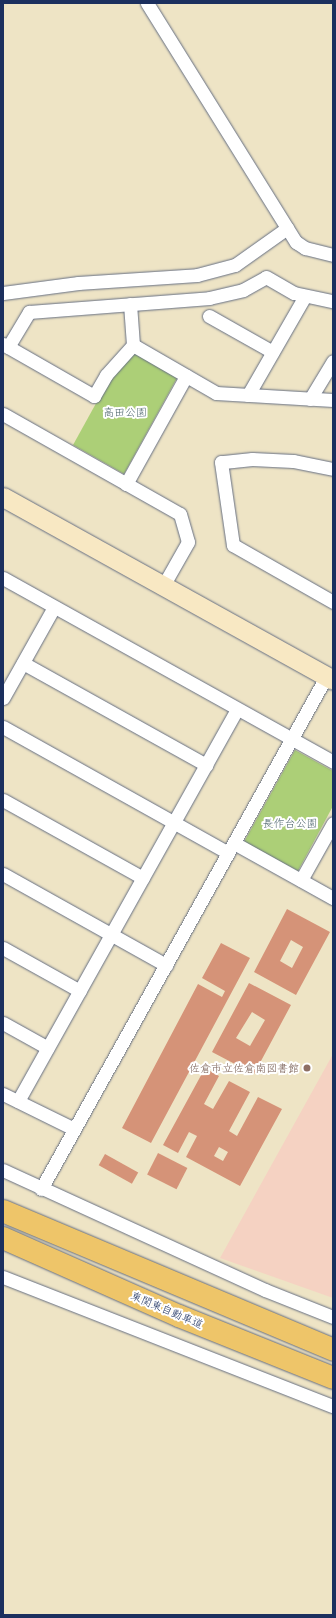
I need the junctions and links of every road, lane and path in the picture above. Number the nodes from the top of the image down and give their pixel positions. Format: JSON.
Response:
{"nodes":[{"id":1,"x":147,"y":3,"type":"edge"},
{"id":2,"x":287,"y":228,"type":"junction"},
{"id":3,"x":333,"y":255,"type":"edge"},
{"id":4,"x":3,"y":293,"type":"edge"},
{"id":5,"x":305,"y":296,"type":"junction"},
{"id":6,"x":333,"y":301,"type":"edge"},
{"id":7,"x":130,"y":304,"type":"junction"},
{"id":8,"x":209,"y":316,"type":"dead end"},
{"id":9,"x":6,"y":345,"type":"edge"},
{"id":10,"x":133,"y":345,"type":"junction"},
{"id":11,"x":272,"y":352,"type":"junction"},
{"id":12,"x":333,"y":361,"type":"edge"},
{"id":13,"x":186,"y":376,"type":"junction"},
{"id":14,"x":248,"y":395,"type":"junction"},
{"id":15,"x":310,"y":399,"type":"junction"},
{"id":16,"x":333,"y":400,"type":"edge"},
{"id":17,"x":3,"y":414,"type":"edge"},
{"id":18,"x":333,"y":469,"type":"edge"},
{"id":19,"x":126,"y":484,"type":"junction"},
{"id":20,"x":3,"y":497,"type":"edge"},
{"id":21,"x":3,"y":579,"type":"edge"},
{"id":22,"x":163,"y":586,"type":"junction"},
{"id":23,"x":333,"y":602,"type":"edge"},
{"id":24,"x":54,"y":607,"type":"junction"},
{"id":25,"x":23,"y":663,"type":"junction"},
{"id":26,"x":330,"y":679,"type":"edge"},
{"id":27,"x":3,"y":698,"type":"edge"},
{"id":28,"x":237,"y":709,"type":"junction"},
{"id":29,"x":3,"y":727,"type":"edge"},
{"id":30,"x":292,"y":739,"type":"junction"},
{"id":31,"x":333,"y":762,"type":"edge"},
{"id":32,"x":206,"y":765,"type":"junction"},
{"id":33,"x":3,"y":800,"type":"edge"},
{"id":34,"x":174,"y":822,"type":"junction"},
{"id":35,"x":332,"y":827,"type":"edge"},
{"id":36,"x":231,"y":848,"type":"junction"},
{"id":37,"x":3,"y":874,"type":"edge"},
{"id":38,"x":143,"y":878,"type":"junction"},
{"id":39,"x":301,"y":880,"type":"junction"},
{"id":40,"x":333,"y":898,"type":"edge"},
{"id":41,"x":111,"y":934,"type":"junction"},
{"id":42,"x":3,"y":948,"type":"edge"},
{"id":43,"x":166,"y":965,"type":"junction"},
{"id":44,"x":80,"y":991,"type":"junction"},
{"id":45,"x":3,"y":1024,"type":"edge"},
{"id":46,"x":48,"y":1048,"type":"junction"},
{"id":47,"x":3,"y":1094,"type":"edge"},
{"id":48,"x":18,"y":1101,"type":"junction"},
{"id":49,"x":74,"y":1129,"type":"junction"},
{"id":50,"x":3,"y":1170,"type":"edge"},
{"id":51,"x":41,"y":1189,"type":"junction"},
{"id":52,"x":3,"y":1211,"type":"edge"},
{"id":53,"x":3,"y":1238,"type":"edge"},
{"id":54,"x":3,"y":1277,"type":"edge"},
{"id":55,"x":333,"y":1317,"type":"edge"},
{"id":56,"x":333,"y":1350,"type":"edge"},
{"id":57,"x":333,"y":1378,"type":"edge"},
{"id":58,"x":318,"y":1399,"type":"junction"},
{"id":59,"x":333,"y":1406,"type":"edge"},
{"id":60,"x":333,"y":1414,"type":"edge"}],
"edges":[{"from":1,"to":2,"type":"street"},
{"from":2,"to":3,"type":"street"},
{"from":2,"to":4,"type":"street"},
{"from":5,"to":6,"type":"street"},
{"from":5,"to":7,"type":"street"},
{"from":5,"to":11,"type":"street"},
{"from":7,"to":9,"type":"street"},
{"from":7,"to":10,"type":"street"},
{"from":8,"to":11,"type":"street"},
{"from":9,"to":10,"type":"street"},
{"from":10,"to":13,"type":"street"},
{"from":11,"to":14,"type":"street"},
{"from":12,"to":15,"type":"street"},
{"from":13,"to":14,"type":"street"},
{"from":13,"to":19,"type":"street"},
{"from":14,"to":15,"type":"street"},
{"from":15,"to":16,"type":"street"},
{"from":17,"to":19,"type":"street"},
{"from":18,"to":23,"type":"street"},
{"from":19,"to":22,"type":"street"},
{"from":20,"to":22,"type":"street"},
{"from":21,"to":24,"type":"street"},
{"from":22,"to":26,"type":"street"},
{"from":24,"to":25,"type":"street"},
{"from":24,"to":28,"type":"street"},
{"from":25,"to":27,"type":"street"},
{"from":25,"to":32,"type":"street"},
{"from":26,"to":30,"type":"street"},
{"from":28,"to":30,"type":"street"},
{"from":28,"to":32,"type":"street"},
{"from":29,"to":34,"type":"street"},
{"from":30,"to":31,"type":"street"},
{"from":30,"to":36,"type":"street"},
{"from":32,"to":34,"type":"street"},
{"from":33,"to":38,"type":"street"},
{"from":34,"to":36,"type":"street"},
{"from":34,"to":38,"type":"street"},
{"from":35,"to":39,"type":"street"},
{"from":36,"to":39,"type":"street"},
{"from":36,"to":43,"type":"street"},
{"from":37,"to":41,"type":"street"},
{"from":38,"to":41,"type":"street"},
{"from":39,"to":40,"type":"street"},
{"from":41,"to":43,"type":"street"},
{"from":41,"to":44,"type":"street"},
{"from":42,"to":44,"type":"street"},
{"from":43,"to":49,"type":"street"},
{"from":44,"to":46,"type":"street"},
{"from":45,"to":46,"type":"street"},
{"from":46,"to":48,"type":"street"},
{"from":47,"to":48,"type":"street"},
{"from":48,"to":49,"type":"street"},
{"from":49,"to":51,"type":"street"},
{"from":50,"to":51,"type":"street"},
{"from":51,"to":55,"type":"street"},
{"from":52,"to":56,"type":"highway"},
{"from":53,"to":57,"type":"highway","name":"東関東自動車道"},
{"from":54,"to":58,"type":"street"},
{"from":58,"to":59,"type":"street"},
{"from":58,"to":60,"type":"street"}]}
